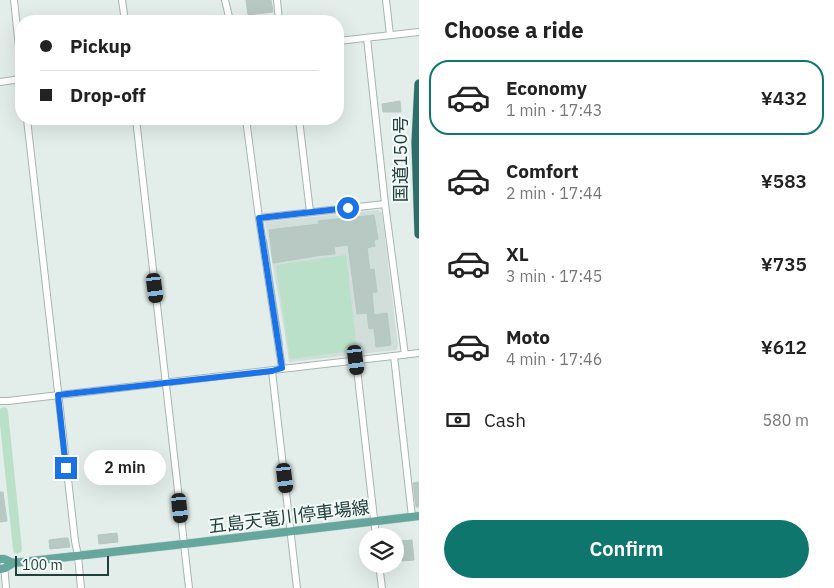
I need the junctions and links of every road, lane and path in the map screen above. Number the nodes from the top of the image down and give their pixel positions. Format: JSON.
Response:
{"nodes":[{"id":1,"x":14,"y":0,"type":"edge"},
{"id":2,"x":122,"y":0,"type":"edge"},
{"id":3,"x":225,"y":0,"type":"edge"},
{"id":4,"x":277,"y":0,"type":"edge"},
{"id":5,"x":386,"y":0,"type":"edge"},
{"id":6,"x":16,"y":15,"type":"edge"},
{"id":7,"x":124,"y":15,"type":"edge"},
{"id":8,"x":229,"y":15,"type":"edge"},
{"id":9,"x":279,"y":15,"type":"edge"},
{"id":10,"x":419,"y":32,"type":"edge"},
{"id":11,"x":390,"y":35,"type":"junction"},
{"id":12,"x":367,"y":38,"type":"junction"},
{"id":13,"x":344,"y":40,"type":"edge"},
{"id":14,"x":15,"y":80,"type":"edge"},
{"id":15,"x":0,"y":82,"type":"edge"},
{"id":16,"x":419,"y":84,"type":"edge"},
{"id":17,"x":28,"y":125,"type":"edge"},
{"id":18,"x":137,"y":125,"type":"edge"},
{"id":19,"x":247,"y":125,"type":"edge"},
{"id":20,"x":300,"y":125,"type":"edge"},
{"id":21,"x":418,"y":198,"type":"edge"},
{"id":22,"x":385,"y":204,"type":"junction"},
{"id":23,"x":310,"y":212,"type":"junction"},
{"id":24,"x":259,"y":218,"type":"junction"},
{"id":25,"x":419,"y":234,"type":"edge"},
{"id":26,"x":419,"y":353,"type":"edge"},
{"id":27,"x":405,"y":354,"type":"junction"},
{"id":28,"x":394,"y":356,"type":"junction"},
{"id":29,"x":356,"y":360,"type":"junction"},
{"id":30,"x":282,"y":368,"type":"junction"},
{"id":31,"x":272,"y":371,"type":"junction"},
{"id":32,"x":166,"y":382,"type":"junction"},
{"id":33,"x":58,"y":395,"type":"junction"},
{"id":34,"x":0,"y":401,"type":"edge"},
{"id":35,"x":415,"y":516,"type":"edge"},
{"id":36,"x":375,"y":522,"type":"junction"},
{"id":37,"x":375,"y":528,"type":"edge"},
{"id":38,"x":291,"y":532,"type":"junction"},
{"id":39,"x":184,"y":544,"type":"junction"},
{"id":40,"x":78,"y":556,"type":"junction"},
{"id":41,"x":2,"y":559,"type":"edge"},
{"id":42,"x":13,"y":563,"type":"junction"},
{"id":43,"x":2,"y":568,"type":"edge"},
{"id":44,"x":381,"y":573,"type":"edge"},
{"id":45,"x":6,"y":588,"type":"edge"},
{"id":46,"x":81,"y":588,"type":"edge"},
{"id":47,"x":189,"y":588,"type":"edge"},
{"id":48,"x":297,"y":588,"type":"edge"},
{"id":49,"x":382,"y":588,"type":"edge"}],
"edges":[{"from":1,"to":6,"type":"street"},
{"from":2,"to":7,"type":"street"},
{"from":3,"to":8,"type":"street"},
{"from":4,"to":9,"type":"street"},
{"from":5,"to":11,"type":"street"},
{"from":10,"to":11,"type":"street"},
{"from":11,"to":12,"type":"street"},
{"from":12,"to":13,"type":"street"},
{"from":12,"to":22,"type":"street"},
{"from":14,"to":15,"type":"street"},
{"from":16,"to":21,"type":"highway","name":"国道150号"},
{"from":17,"to":33,"type":"street"},
{"from":18,"to":32,"type":"street"},
{"from":19,"to":24,"type":"street"},
{"from":20,"to":23,"type":"street"},
{"from":21,"to":25,"type":"highway","name":"国道150号"},
{"from":22,"to":23,"type":"street"},
{"from":22,"to":27,"type":"street"},
{"from":23,"to":24,"type":"street"},
{"from":24,"to":30,"type":"street"},
{"from":26,"to":27,"type":"street"},
{"from":27,"to":28,"type":"street"},
{"from":28,"to":29,"type":"street"},
{"from":28,"to":35,"type":"street"},
{"from":29,"to":30,"type":"street"},
{"from":29,"to":36,"type":"street"},
{"from":30,"to":31,"type":"street"},
{"from":31,"to":32,"type":"street"},
{"from":31,"to":38,"type":"street"},
{"from":32,"to":33,"type":"street"},
{"from":32,"to":39,"type":"street"},
{"from":33,"to":34,"type":"street"},
{"from":33,"to":40,"type":"street"},
{"from":35,"to":36,"type":"main road","name":"五島天竜川停車場線"},
{"from":36,"to":37,"type":"street"},
{"from":36,"to":38,"type":"main road","name":"五島天竜川停車場線"},
{"from":38,"to":39,"type":"main road","name":"五島天竜川停車場線"},
{"from":38,"to":48,"type":"street"},
{"from":39,"to":40,"type":"main road","name":"五島天竜川停車場線"},
{"from":39,"to":47,"type":"street"},
{"from":40,"to":42,"type":"main road","name":"五島天竜川停車場線"},
{"from":40,"to":46,"type":"street"},
{"from":41,"to":42,"type":"main road"},
{"from":41,"to":43,"type":"street"},
{"from":42,"to":43,"type":"main road","name":"五島天竜川停車場線"},
{"from":43,"to":45,"type":"street"},
{"from":44,"to":49,"type":"street"}]}
